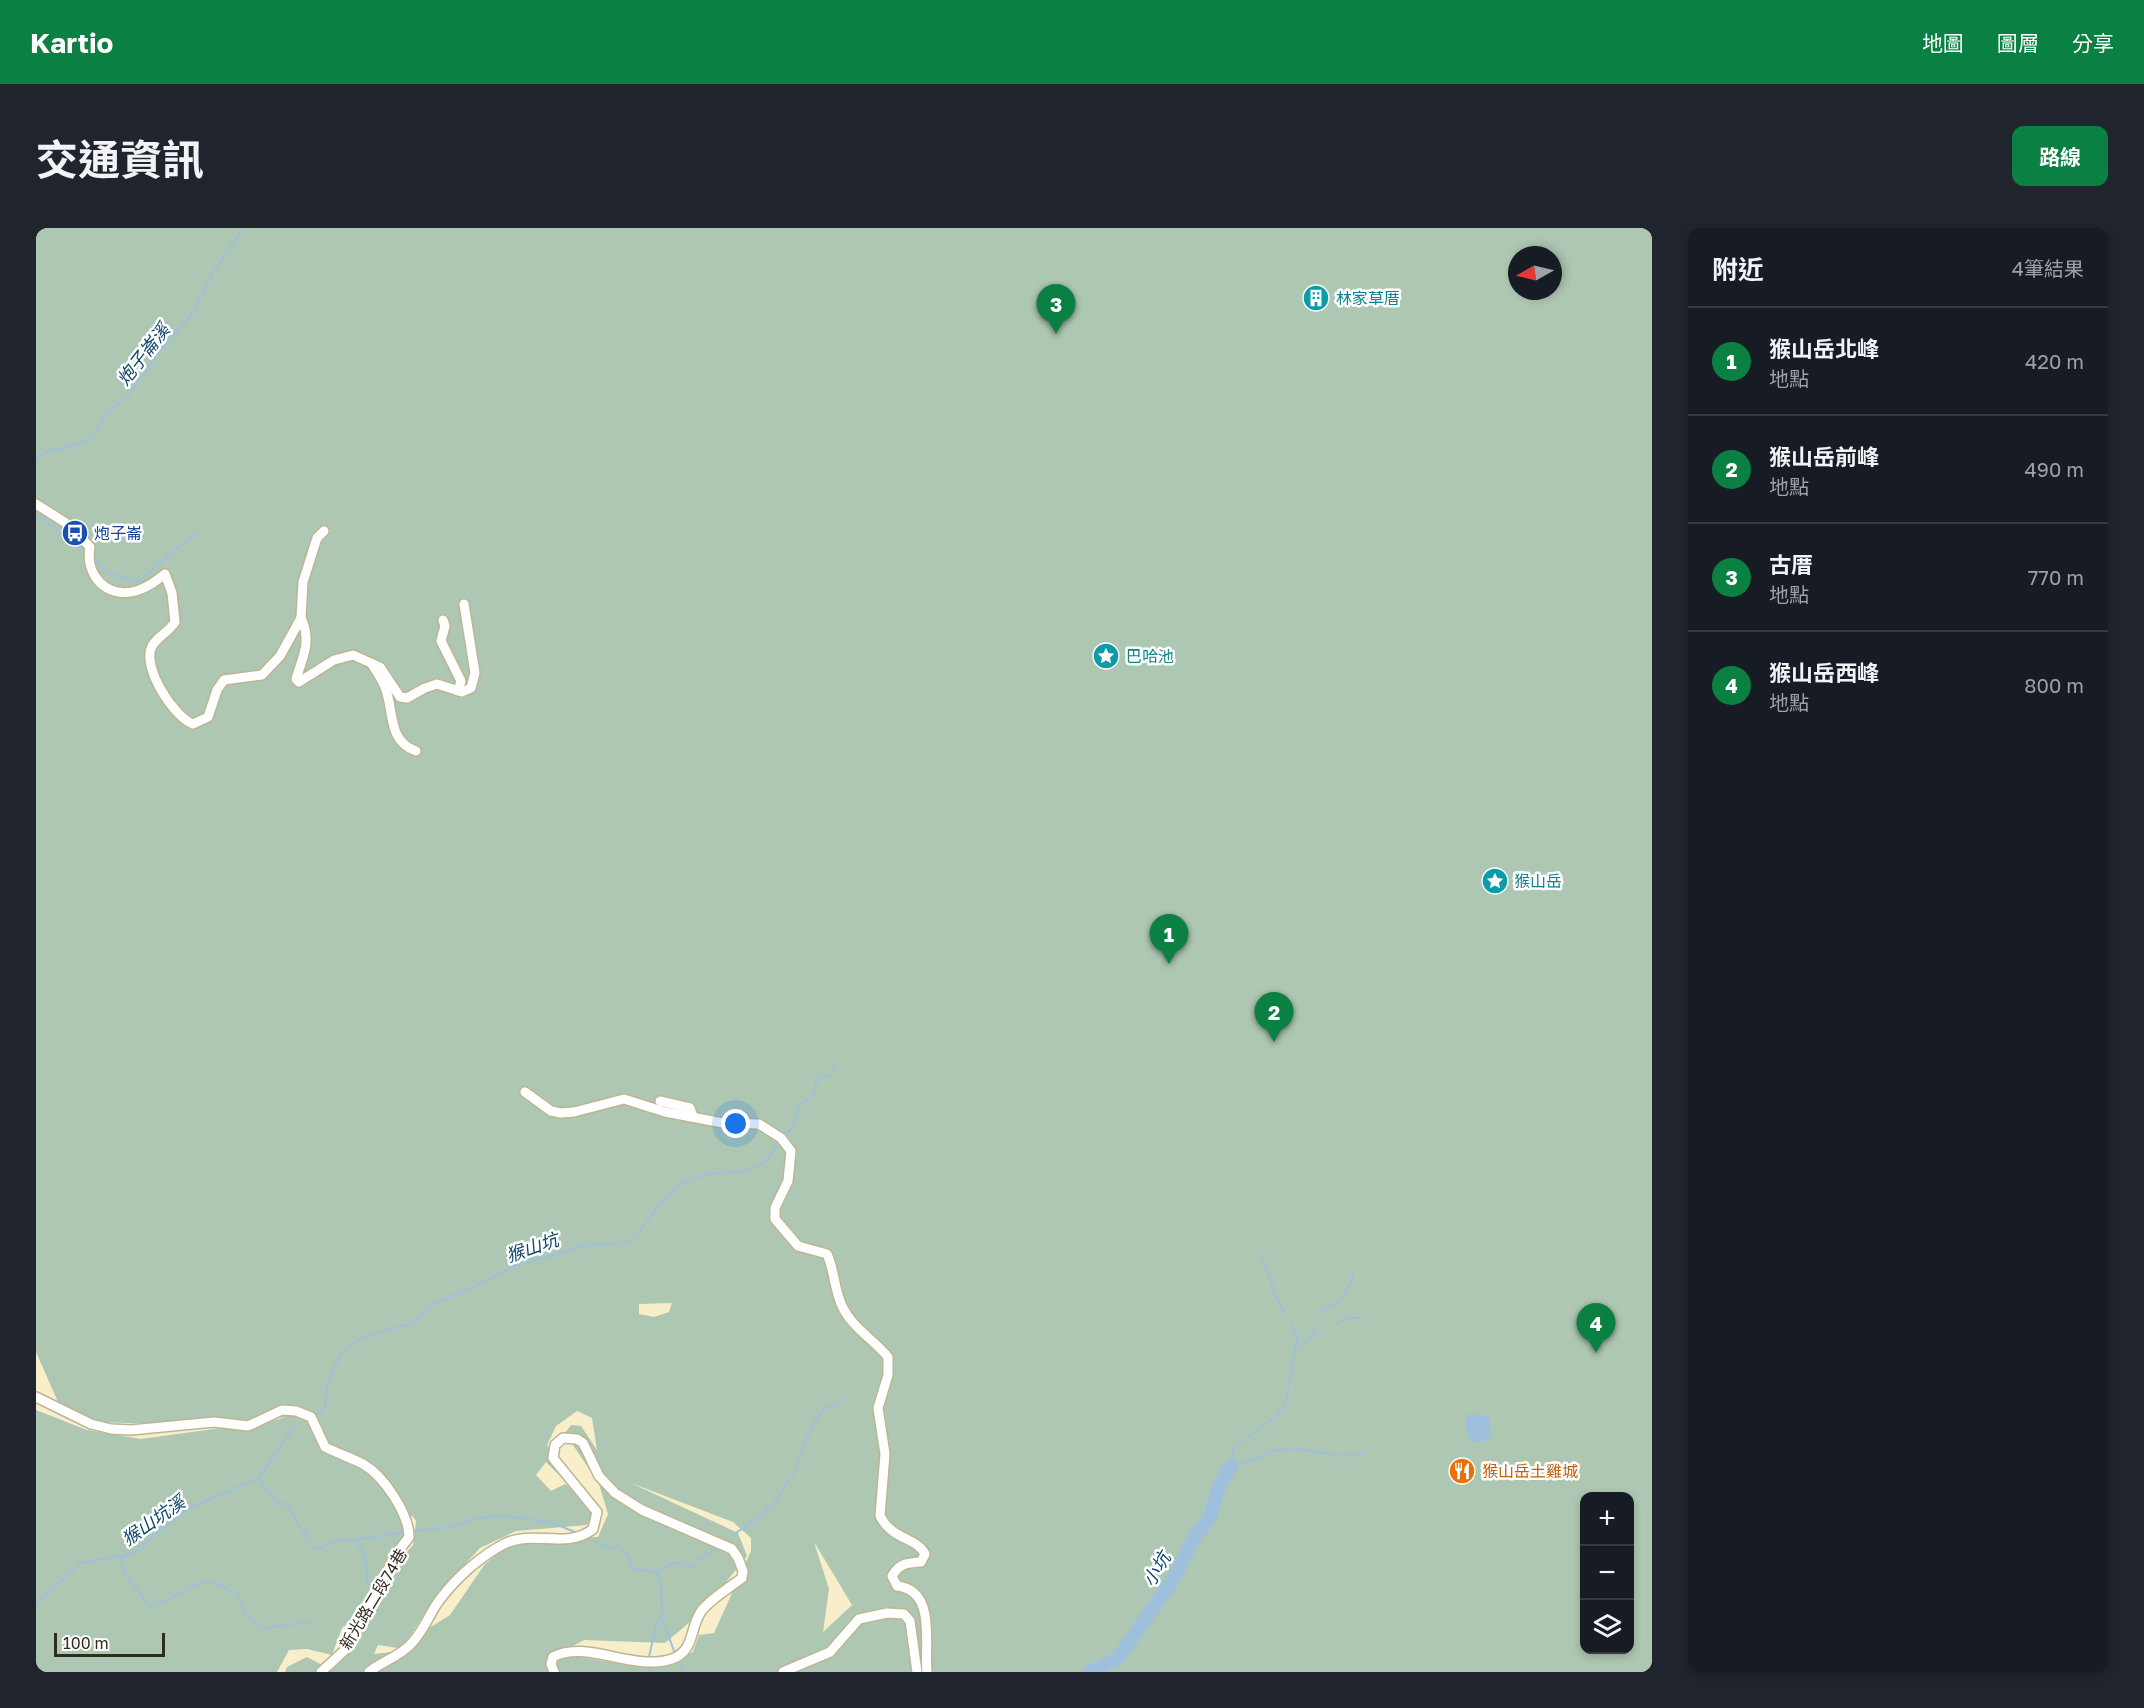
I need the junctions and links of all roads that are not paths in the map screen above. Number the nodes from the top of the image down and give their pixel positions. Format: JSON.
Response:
{"nodes":[{"id":1,"x":36,"y":504,"type":"edge"},
{"id":2,"x":324,"y":531,"type":"dead end"},
{"id":3,"x":464,"y":604,"type":"dead end"},
{"id":4,"x":301,"y":618,"type":"junction"},
{"id":5,"x":443,"y":620,"type":"dead end"},
{"id":6,"x":366,"y":659,"type":"junction"},
{"id":7,"x":458,"y":691,"type":"junction"},
{"id":8,"x":416,"y":751,"type":"dead end"},
{"id":9,"x":525,"y":1092,"type":"dead end"},
{"id":10,"x":660,"y":1101,"type":"dead end"},
{"id":11,"x":693,"y":1117,"type":"junction"},
{"id":12,"x":36,"y":1397,"type":"edge"},
{"id":13,"x":321,"y":1672,"type":"edge"},
{"id":14,"x":369,"y":1672,"type":"edge"},
{"id":15,"x":554,"y":1672,"type":"edge"},
{"id":16,"x":783,"y":1672,"type":"edge"},
{"id":17,"x":916,"y":1672,"type":"edge"},
{"id":18,"x":927,"y":1672,"type":"edge"}],
"edges":[{"from":1,"to":4,"type":"street"},
{"from":2,"to":4,"type":"street"},
{"from":3,"to":7,"type":"street"},
{"from":4,"to":6,"type":"street"},
{"from":5,"to":7,"type":"street"},
{"from":6,"to":7,"type":"street"},
{"from":6,"to":8,"type":"street"},
{"from":9,"to":11,"type":"street"},
{"from":10,"to":11,"type":"street"},
{"from":11,"to":18,"type":"street"},
{"from":12,"to":13,"type":"street","name":"新光路二段74巷"},
{"from":14,"to":15,"type":"street"},
{"from":16,"to":17,"type":"street"}]}
